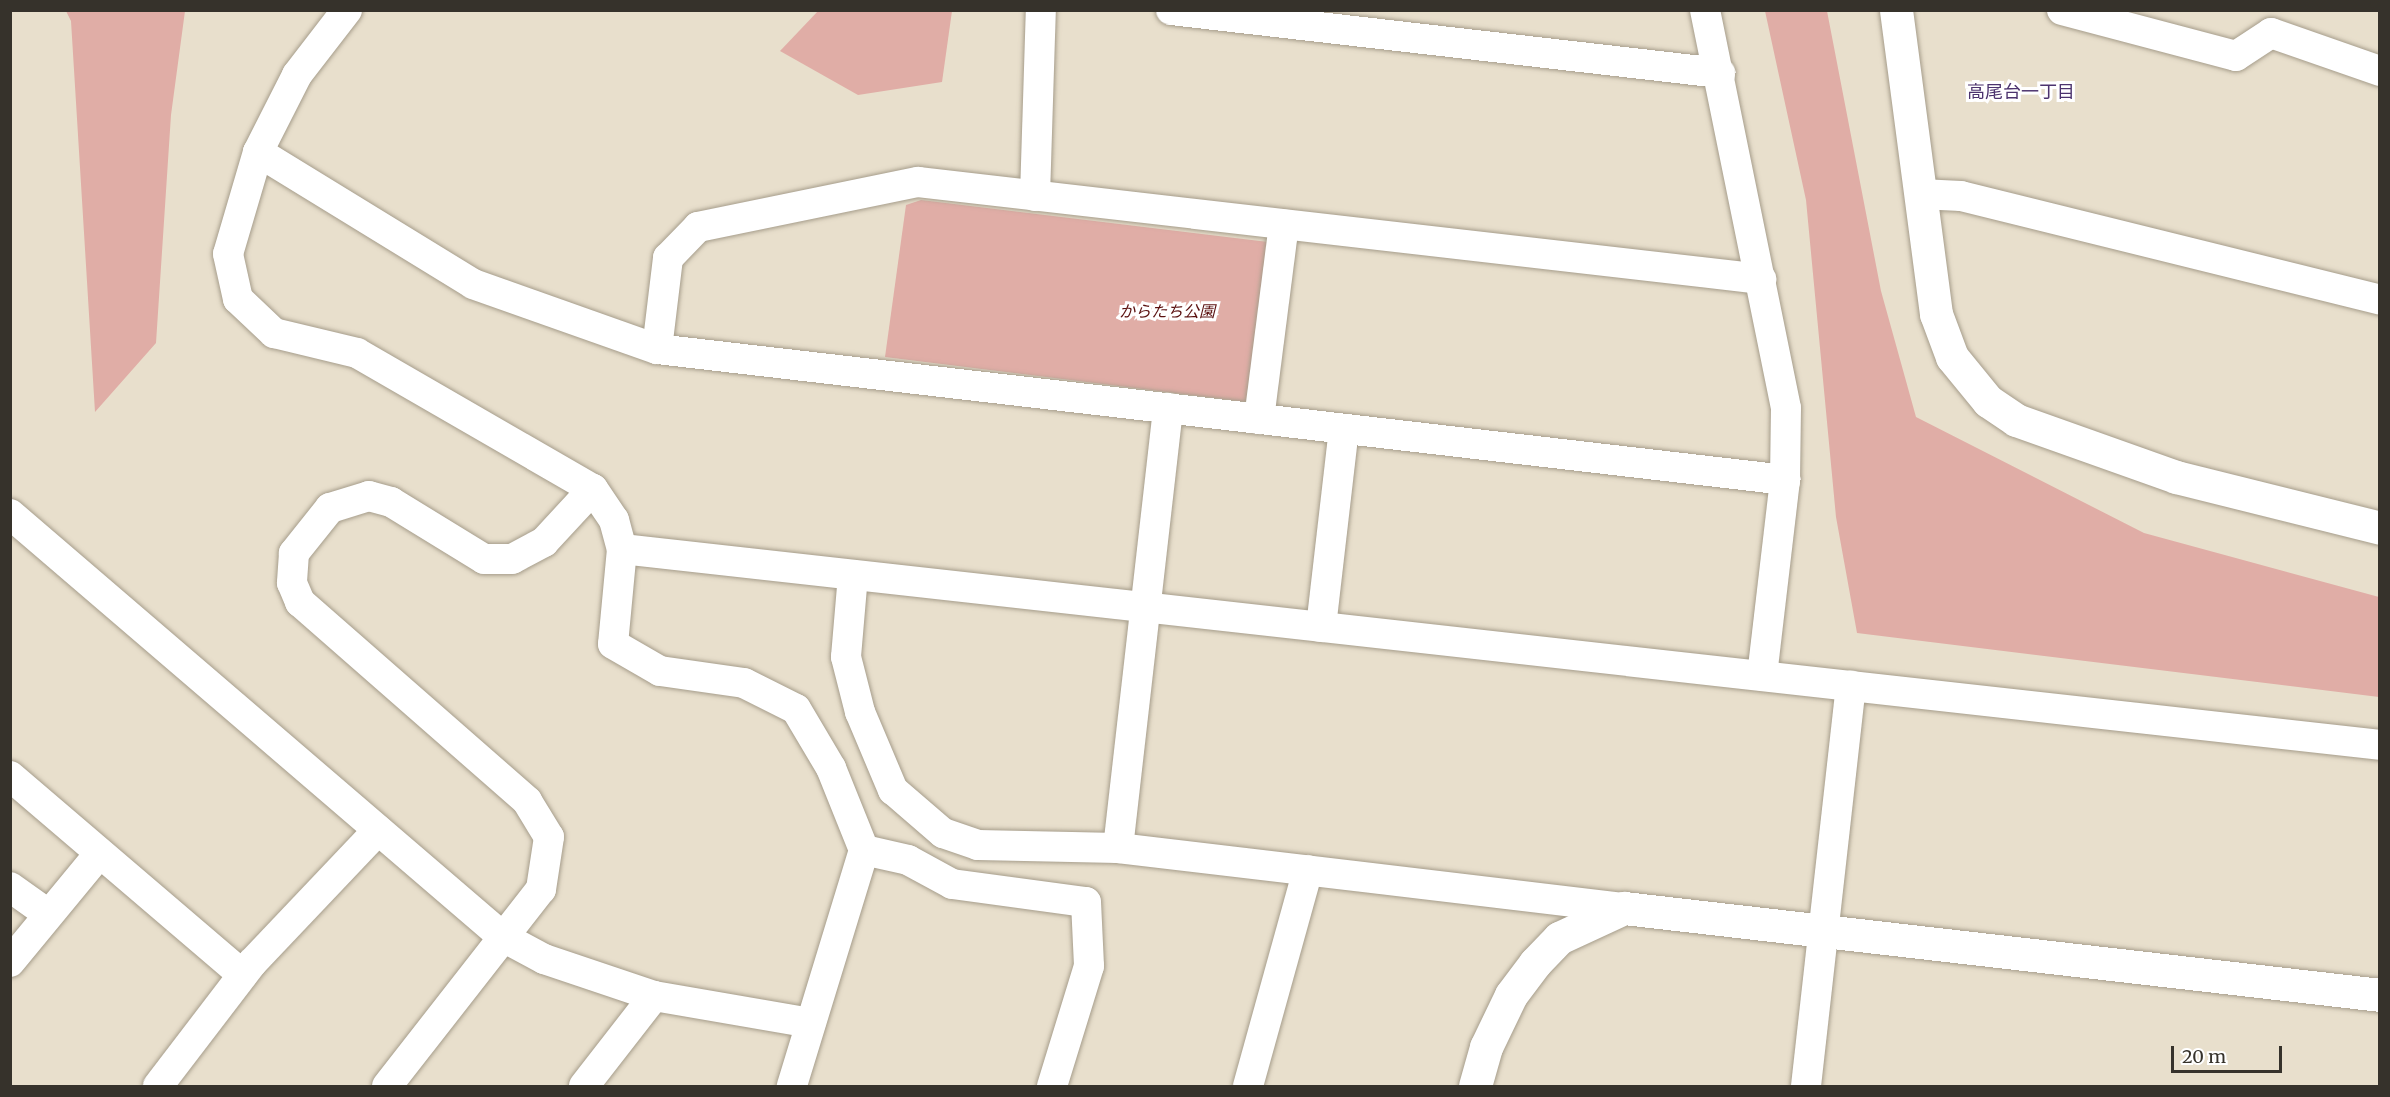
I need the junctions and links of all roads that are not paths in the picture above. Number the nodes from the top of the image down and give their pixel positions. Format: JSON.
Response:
{"nodes":[{"id":1,"x":347,"y":10,"type":"edge"},
{"id":2,"x":1041,"y":10,"type":"edge"},
{"id":3,"x":1171,"y":10,"type":"edge"},
{"id":4,"x":1706,"y":10,"type":"edge"},
{"id":5,"x":1896,"y":10,"type":"edge"},
{"id":6,"x":2062,"y":10,"type":"edge"},
{"id":7,"x":2379,"y":71,"type":"edge"},
{"id":8,"x":1720,"y":73,"type":"junction"},
{"id":9,"x":258,"y":152,"type":"junction"},
{"id":10,"x":1920,"y":194,"type":"junction"},
{"id":11,"x":1035,"y":196,"type":"junction"},
{"id":12,"x":1284,"y":225,"type":"junction"},
{"id":13,"x":1761,"y":279,"type":"junction"},
{"id":14,"x":2379,"y":300,"type":"edge"},
{"id":15,"x":657,"y":349,"type":"junction"},
{"id":16,"x":1168,"y":408,"type":"junction"},
{"id":17,"x":1259,"y":419,"type":"junction"},
{"id":18,"x":1344,"y":429,"type":"junction"},
{"id":19,"x":1785,"y":480,"type":"junction"},
{"id":20,"x":593,"y":489,"type":"junction"},
{"id":21,"x":10,"y":514,"type":"edge"},
{"id":22,"x":2379,"y":528,"type":"edge"},
{"id":23,"x":622,"y":549,"type":"junction"},
{"id":24,"x":853,"y":575,"type":"junction"},
{"id":25,"x":1146,"y":608,"type":"junction"},
{"id":26,"x":1321,"y":627,"type":"junction"},
{"id":27,"x":1762,"y":676,"type":"junction"},
{"id":28,"x":1851,"y":686,"type":"junction"},
{"id":29,"x":2379,"y":745,"type":"edge"},
{"id":30,"x":10,"y":776,"type":"edge"},
{"id":31,"x":378,"y":830,"type":"junction"},
{"id":32,"x":1118,"y":848,"type":"junction"},
{"id":33,"x":864,"y":850,"type":"junction"},
{"id":34,"x":100,"y":853,"type":"junction"},
{"id":35,"x":1308,"y":870,"type":"junction"},
{"id":36,"x":10,"y":887,"type":"edge"},
{"id":37,"x":1624,"y":908,"type":"junction"},
{"id":38,"x":48,"y":914,"type":"junction"},
{"id":39,"x":1824,"y":931,"type":"junction"},
{"id":40,"x":503,"y":937,"type":"junction"},
{"id":41,"x":10,"y":962,"type":"edge"},
{"id":42,"x":243,"y":975,"type":"junction"},
{"id":43,"x":2379,"y":995,"type":"edge"},
{"id":44,"x":654,"y":996,"type":"junction"},
{"id":45,"x":812,"y":1023,"type":"junction"},
{"id":46,"x":158,"y":1086,"type":"edge"},
{"id":47,"x":387,"y":1086,"type":"edge"},
{"id":48,"x":584,"y":1086,"type":"edge"},
{"id":49,"x":792,"y":1086,"type":"edge"},
{"id":50,"x":1052,"y":1086,"type":"edge"},
{"id":51,"x":1248,"y":1086,"type":"edge"},
{"id":52,"x":1475,"y":1086,"type":"edge"},
{"id":53,"x":1806,"y":1086,"type":"edge"}],
"edges":[{"from":1,"to":9,"type":"street"},
{"from":2,"to":11,"type":"street"},
{"from":3,"to":8,"type":"street"},
{"from":4,"to":8,"type":"street"},
{"from":5,"to":10,"type":"street"},
{"from":6,"to":7,"type":"street"},
{"from":8,"to":13,"type":"street"},
{"from":9,"to":15,"type":"street"},
{"from":9,"to":20,"type":"street"},
{"from":10,"to":14,"type":"street"},
{"from":10,"to":22,"type":"street"},
{"from":11,"to":12,"type":"street"},
{"from":11,"to":15,"type":"street"},
{"from":12,"to":13,"type":"street"},
{"from":12,"to":17,"type":"street"},
{"from":13,"to":19,"type":"street"},
{"from":15,"to":16,"type":"street"},
{"from":16,"to":17,"type":"street"},
{"from":16,"to":25,"type":"street"},
{"from":17,"to":18,"type":"street"},
{"from":18,"to":19,"type":"street"},
{"from":18,"to":26,"type":"street"},
{"from":19,"to":27,"type":"street"},
{"from":20,"to":23,"type":"street"},
{"from":20,"to":40,"type":"street"},
{"from":21,"to":31,"type":"street"},
{"from":23,"to":24,"type":"street"},
{"from":23,"to":33,"type":"street"},
{"from":24,"to":25,"type":"street"},
{"from":24,"to":32,"type":"street"},
{"from":25,"to":26,"type":"street"},
{"from":25,"to":32,"type":"street"},
{"from":26,"to":27,"type":"street"},
{"from":27,"to":28,"type":"street"},
{"from":28,"to":29,"type":"street"},
{"from":28,"to":39,"type":"street"},
{"from":30,"to":34,"type":"street"},
{"from":31,"to":40,"type":"street"},
{"from":31,"to":42,"type":"street"},
{"from":32,"to":35,"type":"street"},
{"from":33,"to":45,"type":"street"},
{"from":33,"to":50,"type":"street"},
{"from":34,"to":38,"type":"street"},
{"from":34,"to":42,"type":"street"},
{"from":35,"to":37,"type":"street"},
{"from":35,"to":51,"type":"street"},
{"from":36,"to":38,"type":"street"},
{"from":37,"to":39,"type":"street"},
{"from":37,"to":52,"type":"street"},
{"from":38,"to":41,"type":"street"},
{"from":39,"to":43,"type":"street"},
{"from":39,"to":53,"type":"street"},
{"from":40,"to":44,"type":"street"},
{"from":40,"to":47,"type":"street"},
{"from":42,"to":46,"type":"street"},
{"from":44,"to":45,"type":"street"},
{"from":44,"to":48,"type":"street"},
{"from":45,"to":49,"type":"street"}]}
